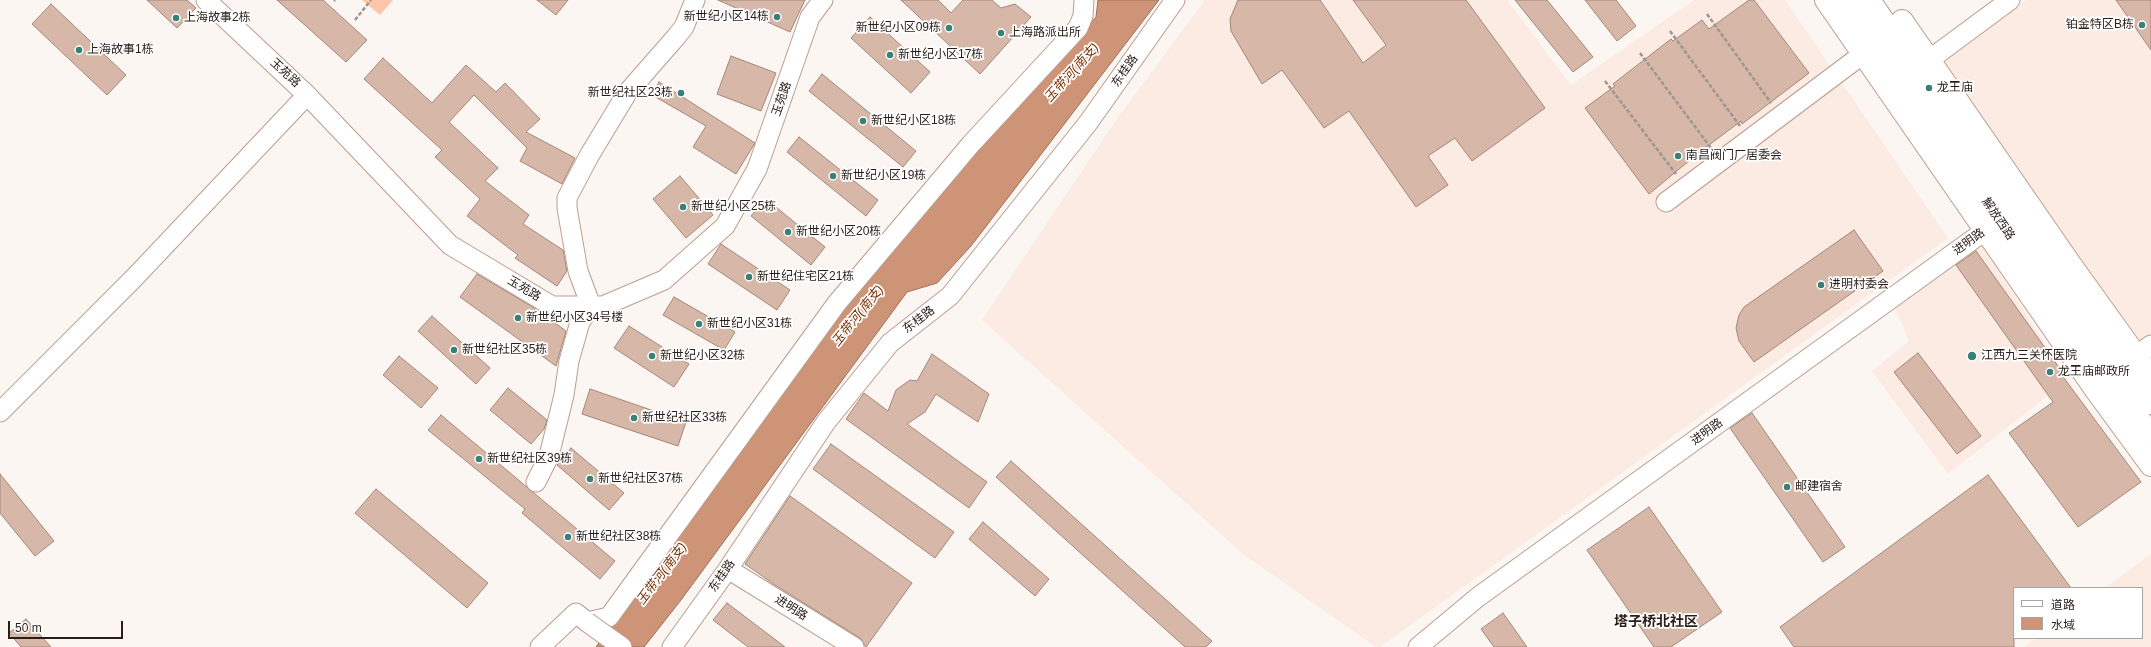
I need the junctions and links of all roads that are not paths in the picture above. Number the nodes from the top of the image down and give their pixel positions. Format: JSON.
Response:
{"nodes":[{"id":1,"x":206,"y":0,"type":"edge"},
{"id":2,"x":695,"y":0,"type":"edge"},
{"id":3,"x":823,"y":0,"type":"edge"},
{"id":4,"x":1084,"y":0,"type":"edge"},
{"id":5,"x":1175,"y":0,"type":"edge"},
{"id":6,"x":1826,"y":0,"type":"edge"},
{"id":7,"x":1848,"y":0,"type":"edge"},
{"id":8,"x":1869,"y":0,"type":"edge"},
{"id":9,"x":1887,"y":0,"type":"edge"},
{"id":10,"x":2010,"y":0,"type":"edge"},
{"id":11,"x":1863,"y":54,"type":"junction"},
{"id":12,"x":1928,"y":60,"type":"junction"},
{"id":13,"x":307,"y":94,"type":"junction"},
{"id":14,"x":1666,"y":202,"type":"dead end"},
{"id":15,"x":1992,"y":226,"type":"junction"},
{"id":16,"x":591,"y":306,"type":"junction"},
{"id":17,"x":2112,"y":350,"type":"junction"},
{"id":18,"x":2143,"y":350,"type":"edge"},
{"id":19,"x":2151,"y":377,"type":"edge"},
{"id":20,"x":2151,"y":396,"type":"edge"},
{"id":21,"x":2151,"y":403,"type":"edge"},
{"id":22,"x":0,"y":412,"type":"edge"},
{"id":23,"x":2151,"y":435,"type":"edge"},
{"id":24,"x":2151,"y":465,"type":"edge"},
{"id":25,"x":536,"y":482,"type":"dead end"},
{"id":26,"x":728,"y":569,"type":"junction"},
{"id":27,"x":587,"y":622,"type":"junction"},
{"id":28,"x":540,"y":647,"type":"edge"},
{"id":29,"x":622,"y":647,"type":"edge"},
{"id":30,"x":672,"y":647,"type":"edge"},
{"id":31,"x":854,"y":647,"type":"edge"},
{"id":32,"x":1418,"y":647,"type":"edge"}],
"edges":[{"from":1,"to":13,"type":"street","name":"玉苑路"},
{"from":2,"to":16,"type":"street"},
{"from":3,"to":16,"type":"street","name":"玉苑路"},
{"from":4,"to":27,"type":"street"},
{"from":5,"to":26,"type":"street","name":"东桂路"},
{"from":6,"to":11,"type":"main road"},
{"from":7,"to":15,"type":"main road","name":"解放西路"},
{"from":8,"to":17,"type":"main road","name":"解放西路"},
{"from":9,"to":12,"type":"main road"},
{"from":10,"to":12,"type":"street"},
{"from":11,"to":14,"type":"street"},
{"from":11,"to":15,"type":"main road"},
{"from":12,"to":18,"type":"main road"},
{"from":13,"to":16,"type":"street","name":"玉苑路"},
{"from":13,"to":22,"type":"street"},
{"from":15,"to":23,"type":"main road","name":"解放西路"},
{"from":15,"to":24,"type":"main road"},
{"from":15,"to":32,"type":"street","name":"进明路"},
{"from":16,"to":25,"type":"street"},
{"from":17,"to":20,"type":"main road"},
{"from":17,"to":21,"type":"main road","name":"解放西路"},
{"from":18,"to":19,"type":"main road"},
{"from":26,"to":30,"type":"street","name":"东桂路"},
{"from":26,"to":31,"type":"street","name":"进明路"},
{"from":27,"to":28,"type":"street"},
{"from":27,"to":29,"type":"street","bridge":true}]}
